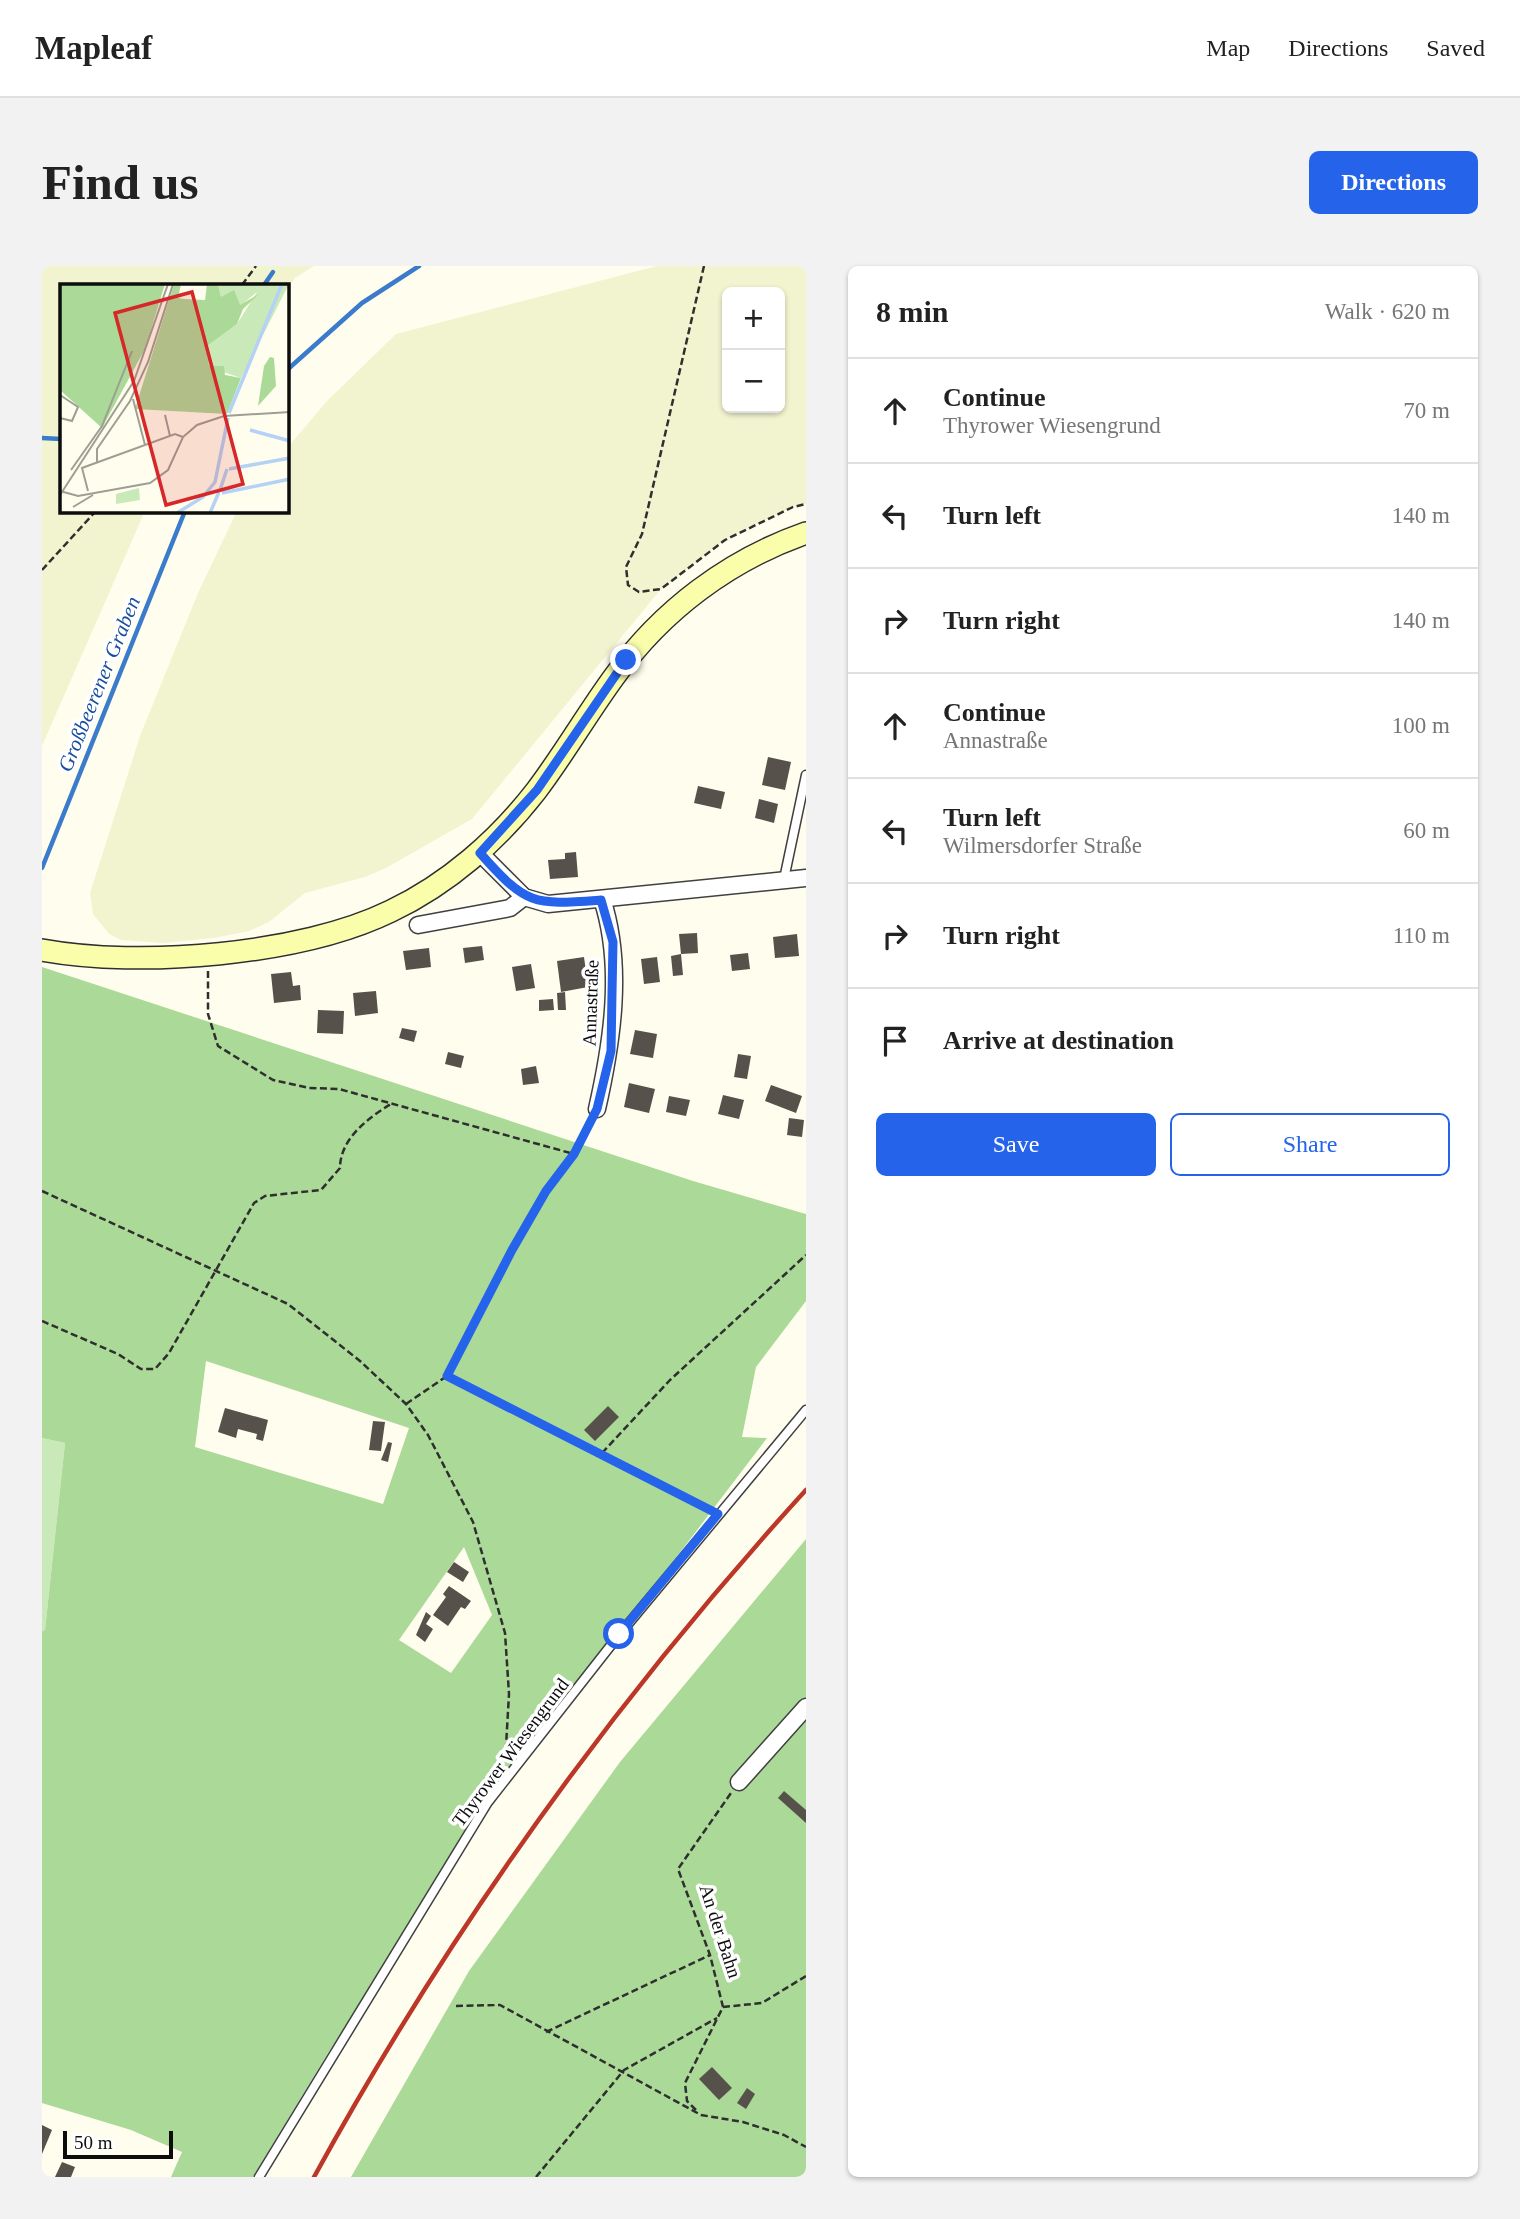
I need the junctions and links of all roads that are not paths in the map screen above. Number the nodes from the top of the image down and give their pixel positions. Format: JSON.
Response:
{"nodes":[{"id":1,"x":806,"y":533,"type":"edge"},
{"id":2,"x":806,"y":775,"type":"edge"},
{"id":3,"x":480,"y":853,"type":"junction"},
{"id":4,"x":806,"y":878,"type":"edge"},
{"id":5,"x":784,"y":879,"type":"junction"},
{"id":6,"x":524,"y":897,"type":"junction"},
{"id":7,"x":601,"y":900,"type":"junction"},
{"id":8,"x":418,"y":925,"type":"dead end"},
{"id":9,"x":42,"y":950,"type":"edge"},
{"id":10,"x":597,"y":1109,"type":"road end"},
{"id":11,"x":806,"y":1410,"type":"edge"},
{"id":12,"x":806,"y":1707,"type":"edge"},
{"id":13,"x":739,"y":1782,"type":"road end"},
{"id":14,"x":259,"y":2177,"type":"edge"}],
"edges":[{"from":1,"to":3,"type":"main road"},
{"from":2,"to":5,"type":"lane"},
{"from":3,"to":6,"type":"street"},
{"from":3,"to":9,"type":"main road"},
{"from":4,"to":5,"type":"street"},
{"from":5,"to":7,"type":"street"},
{"from":6,"to":7,"type":"street"},
{"from":6,"to":8,"type":"street"},
{"from":7,"to":10,"type":"street","name":"Annastraße"},
{"from":11,"to":14,"type":"lane","name":"Thyrower Wiesengrund"},
{"from":12,"to":13,"type":"street"}]}
